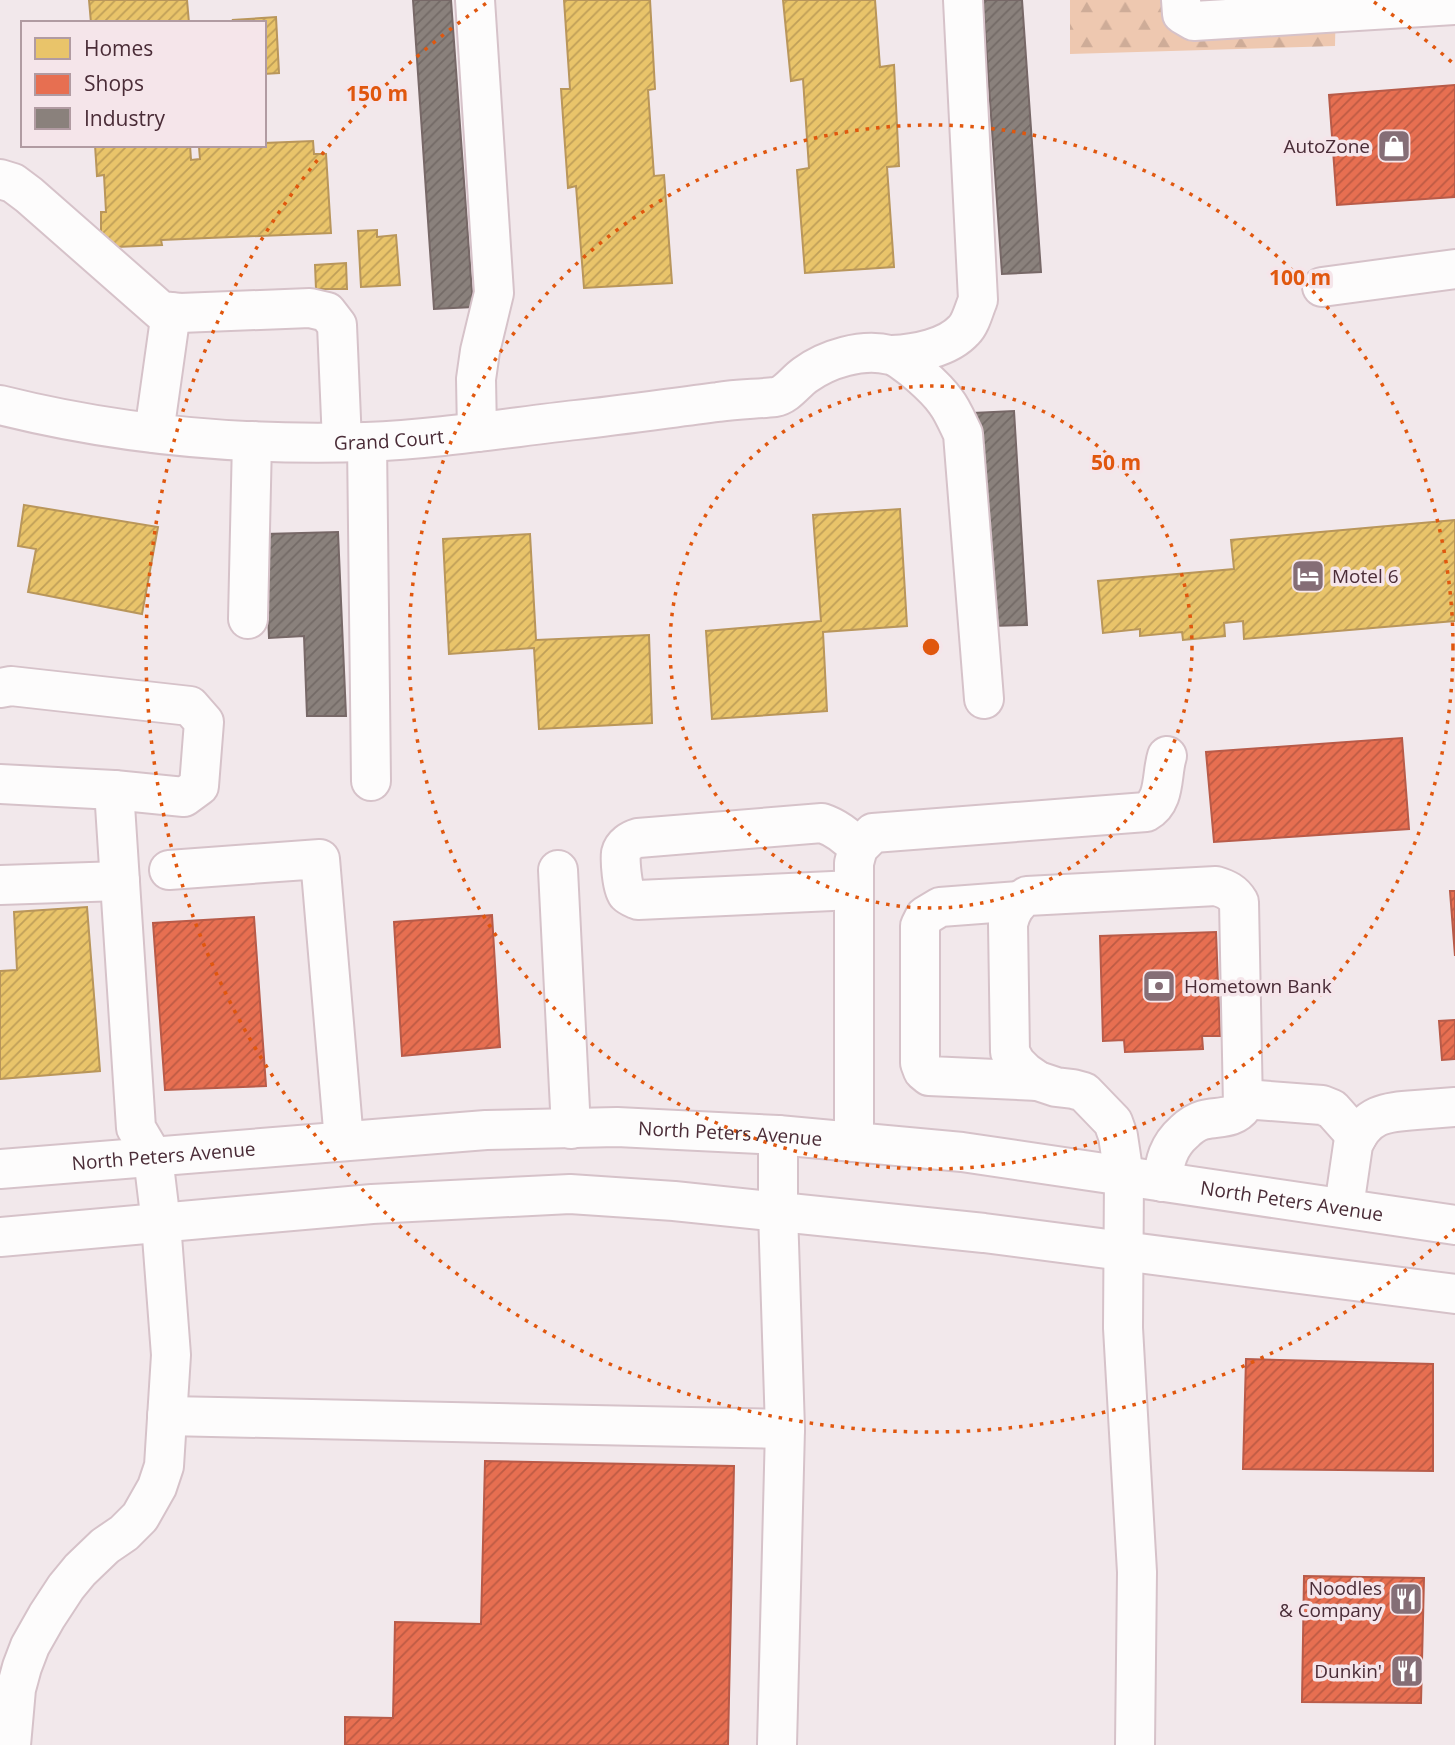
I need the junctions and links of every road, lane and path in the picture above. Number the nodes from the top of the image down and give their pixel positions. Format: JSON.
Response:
{"nodes":[{"id":1,"x":475,"y":0,"type":"edge"},
{"id":2,"x":963,"y":0,"type":"edge"},
{"id":3,"x":1181,"y":0,"type":"edge"},
{"id":4,"x":1455,"y":5,"type":"edge"},
{"id":5,"x":0,"y":179,"type":"edge"},
{"id":6,"x":1455,"y":269,"type":"edge"},
{"id":7,"x":1322,"y":287,"type":"dead end"},
{"id":8,"x":171,"y":312,"type":"junction"},
{"id":9,"x":892,"y":355,"type":"junction"},
{"id":10,"x":0,"y":405,"type":"edge"},
{"id":11,"x":477,"y":432,"type":"junction"},
{"id":12,"x":154,"y":433,"type":"junction"},
{"id":13,"x":252,"y":441,"type":"junction"},
{"id":14,"x":355,"y":442,"type":"junction"},
{"id":15,"x":248,"y":619,"type":"dead end"},
{"id":16,"x":0,"y":688,"type":"edge"},
{"id":17,"x":984,"y":699,"type":"dead end"},
{"id":18,"x":1167,"y":756,"type":"dead end"},
{"id":19,"x":371,"y":781,"type":"dead end"},
{"id":20,"x":0,"y":784,"type":"edge"},
{"id":21,"x":114,"y":790,"type":"junction"},
{"id":22,"x":859,"y":848,"type":"junction"},
{"id":23,"x":169,"y":870,"type":"dead end"},
{"id":24,"x":558,"y":870,"type":"dead end"},
{"id":25,"x":120,"y":881,"type":"junction"},
{"id":26,"x":0,"y":885,"type":"edge"},
{"id":27,"x":854,"y":890,"type":"junction"},
{"id":28,"x":1019,"y":901,"type":"junction"},
{"id":29,"x":1038,"y":1081,"type":"junction"},
{"id":30,"x":1244,"y":1099,"type":"junction"},
{"id":31,"x":1455,"y":1107,"type":"edge"},
{"id":32,"x":571,"y":1129,"type":"junction"},
{"id":33,"x":778,"y":1135,"type":"junction"},
{"id":34,"x":1357,"y":1137,"type":"junction"},
{"id":35,"x":344,"y":1141,"type":"junction"},
{"id":36,"x":854,"y":1142,"type":"junction"},
{"id":37,"x":153,"y":1157,"type":"junction"},
{"id":38,"x":0,"y":1169,"type":"edge"},
{"id":39,"x":1124,"y":1176,"type":"junction"},
{"id":40,"x":1162,"y":1182,"type":"junction"},
{"id":41,"x":1344,"y":1207,"type":"junction"},
{"id":42,"x":778,"y":1212,"type":"junction"},
{"id":43,"x":161,"y":1223,"type":"junction"},
{"id":44,"x":1455,"y":1224,"type":"edge"},
{"id":45,"x":0,"y":1237,"type":"edge"},
{"id":46,"x":1123,"y":1251,"type":"junction"},
{"id":47,"x":1455,"y":1294,"type":"edge"},
{"id":48,"x":167,"y":1416,"type":"junction"},
{"id":49,"x":785,"y":1429,"type":"junction"},
{"id":50,"x":11,"y":1745,"type":"edge"},
{"id":51,"x":777,"y":1745,"type":"edge"},
{"id":52,"x":1135,"y":1745,"type":"edge"}],
"edges":[{"from":1,"to":11,"type":"main road"},
{"from":2,"to":9,"type":"main road"},
{"from":3,"to":4,"type":"main road"},
{"from":5,"to":8,"type":"main road"},
{"from":6,"to":7,"type":"main road"},
{"from":8,"to":12,"type":"main road"},
{"from":8,"to":14,"type":"main road"},
{"from":9,"to":11,"type":"main road","name":"Grand Court"},
{"from":9,"to":17,"type":"main road"},
{"from":10,"to":12,"type":"main road","name":"Grand Court"},
{"from":11,"to":14,"type":"main road","name":"Grand Court"},
{"from":12,"to":13,"type":"main road","name":"Grand Court"},
{"from":13,"to":14,"type":"main road","name":"Grand Court"},
{"from":13,"to":15,"type":"main road"},
{"from":14,"to":19,"type":"main road"},
{"from":16,"to":21,"type":"main road"},
{"from":18,"to":22,"type":"main road"},
{"from":20,"to":21,"type":"main road"},
{"from":21,"to":25,"type":"main road"},
{"from":22,"to":27,"type":"main road"},
{"from":22,"to":27,"type":"main road"},
{"from":23,"to":35,"type":"main road"},
{"from":24,"to":32,"type":"main road"},
{"from":25,"to":26,"type":"main road"},
{"from":25,"to":37,"type":"main road"},
{"from":27,"to":36,"type":"main road"},
{"from":28,"to":29,"type":"main road"},
{"from":28,"to":29,"type":"main road"},
{"from":28,"to":30,"type":"main road"},
{"from":29,"to":39,"type":"main road"},
{"from":30,"to":34,"type":"main road"},
{"from":30,"to":40,"type":"main road"},
{"from":31,"to":34,"type":"main road"},
{"from":32,"to":33,"type":"main road","name":"North Peters Avenue"},
{"from":32,"to":35,"type":"main road","name":"North Peters Avenue"},
{"from":33,"to":36,"type":"main road","name":"North Peters Avenue"},
{"from":33,"to":42,"type":"main road"},
{"from":34,"to":41,"type":"main road"},
{"from":35,"to":37,"type":"main road","name":"North Peters Avenue"},
{"from":36,"to":39,"type":"main road","name":"North Peters Avenue"},
{"from":37,"to":38,"type":"main road","name":"North Peters Avenue"},
{"from":37,"to":43,"type":"main road"},
{"from":39,"to":40,"type":"main road","name":"North Peters Avenue"},
{"from":39,"to":46,"type":"main road"},
{"from":40,"to":41,"type":"main road","name":"North Peters Avenue"},
{"from":41,"to":44,"type":"main road","name":"North Peters Avenue"},
{"from":42,"to":43,"type":"main road"},
{"from":42,"to":46,"type":"main road"},
{"from":42,"to":49,"type":"main road"},
{"from":43,"to":45,"type":"main road"},
{"from":43,"to":48,"type":"main road"},
{"from":46,"to":47,"type":"main road"},
{"from":46,"to":52,"type":"main road"},
{"from":48,"to":49,"type":"main road"},
{"from":48,"to":50,"type":"main road"},
{"from":49,"to":51,"type":"main road"}]}
